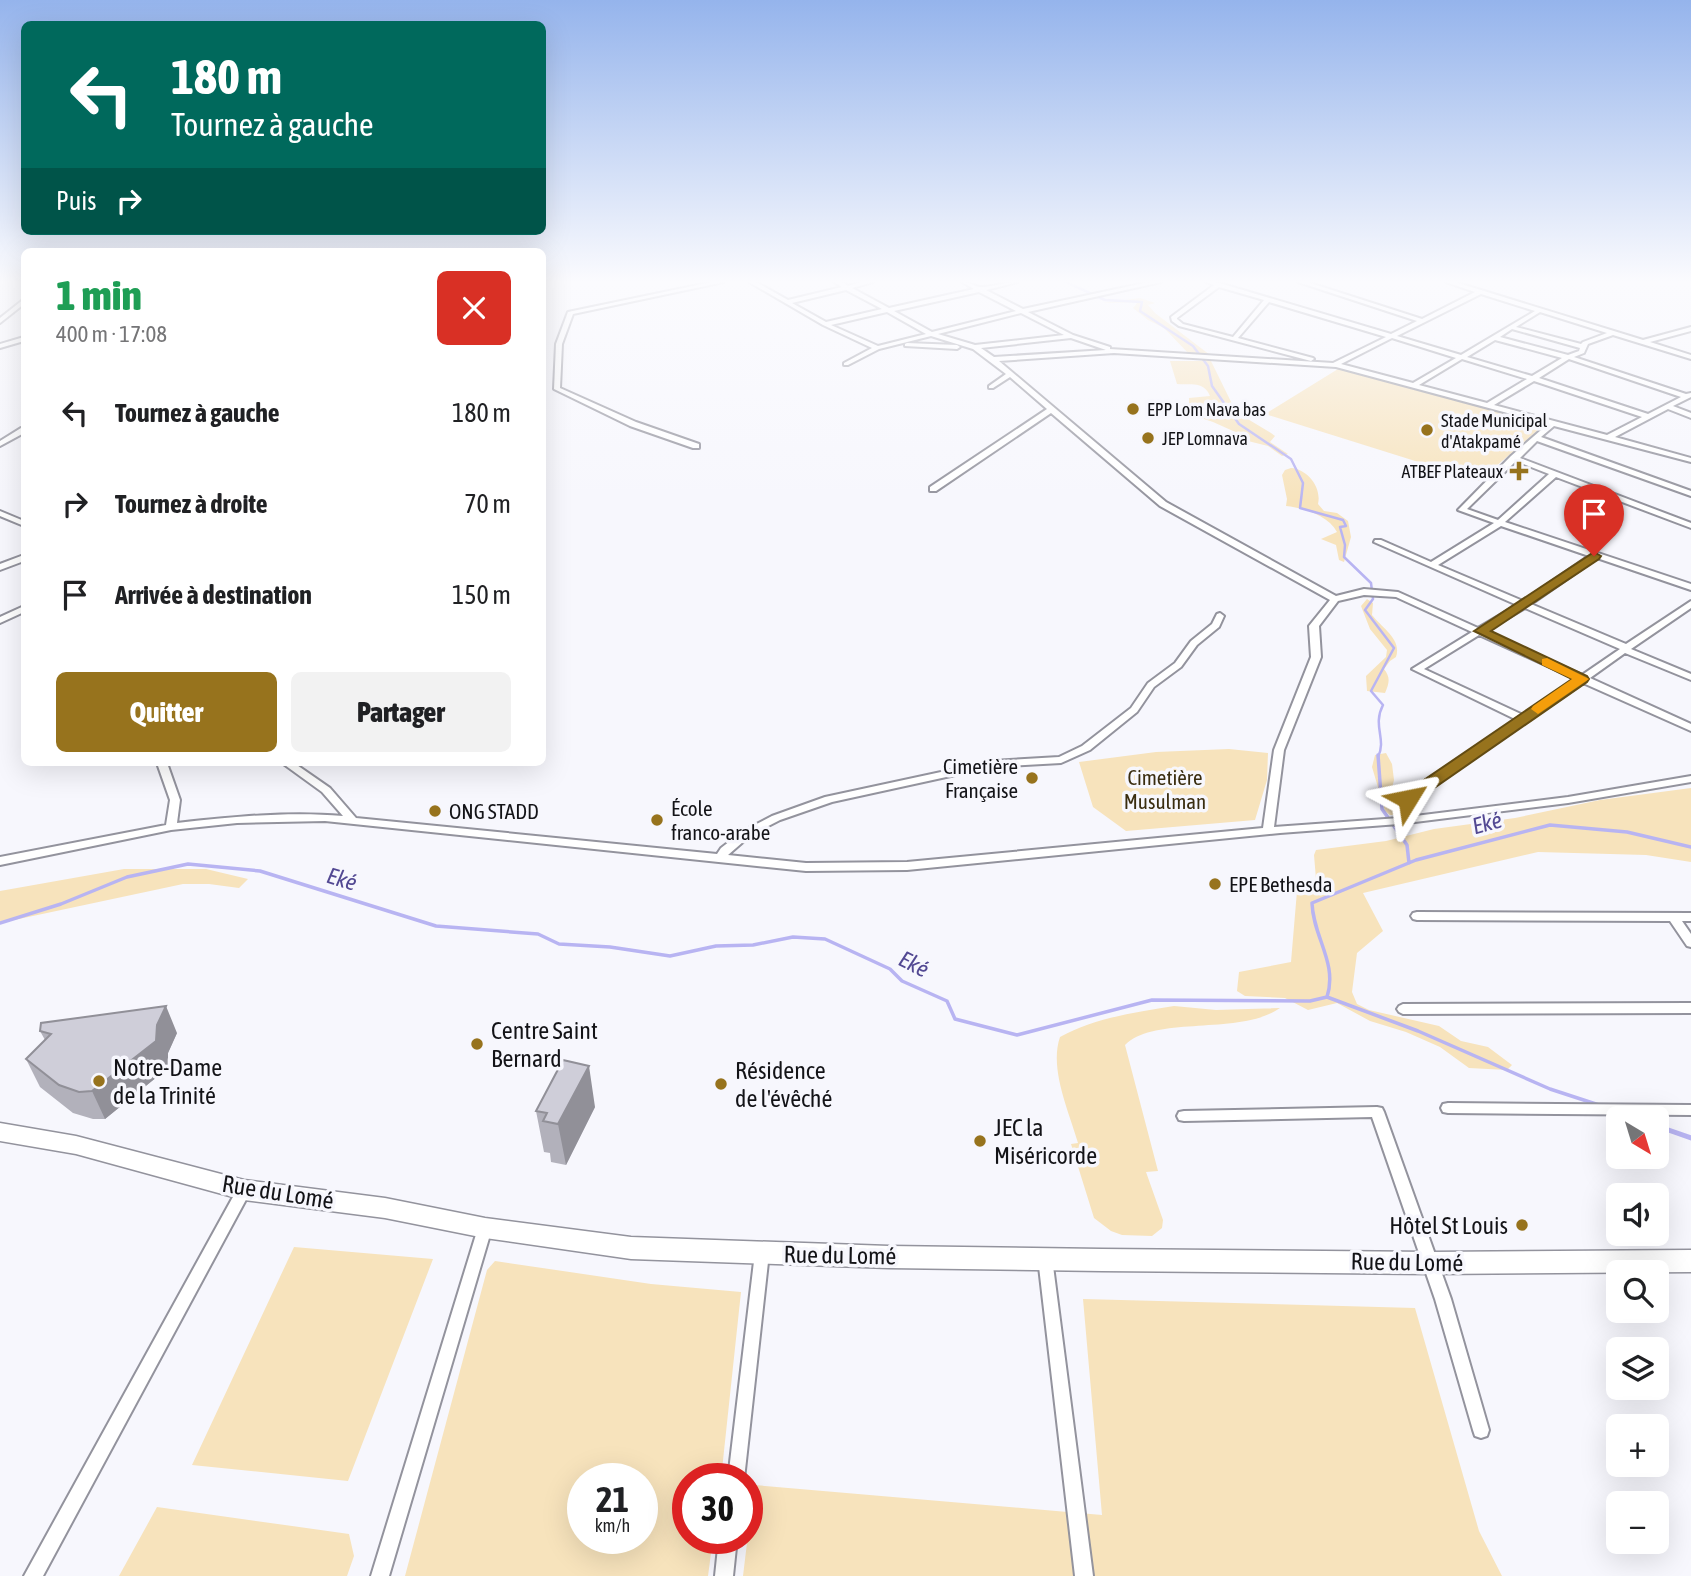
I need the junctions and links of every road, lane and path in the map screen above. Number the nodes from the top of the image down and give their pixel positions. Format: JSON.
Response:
{"nodes":[{"id":1,"x":558,"y":356,"type":"edge"},
{"id":2,"x":862,"y":356,"type":"edge"},
{"id":3,"x":988,"y":356,"type":"edge"},
{"id":4,"x":1045,"y":356,"type":"edge"},
{"id":5,"x":1190,"y":356,"type":"edge"},
{"id":6,"x":1301,"y":356,"type":"edge"},
{"id":7,"x":1355,"y":356,"type":"edge"},
{"id":8,"x":1453,"y":356,"type":"edge"},
{"id":9,"x":1563,"y":356,"type":"edge"},
{"id":10,"x":1572,"y":356,"type":"edge"},
{"id":11,"x":1458,"y":357,"type":"junction"},
{"id":12,"x":1568,"y":357,"type":"junction"},
{"id":13,"x":993,"y":359,"type":"junction"},
{"id":14,"x":846,"y":364,"type":"dead end"},
{"id":15,"x":1336,"y":365,"type":"junction"},
{"id":16,"x":1011,"y":374,"type":"junction"},
{"id":17,"x":1535,"y":379,"type":"junction"},
{"id":18,"x":1413,"y":386,"type":"junction"},
{"id":19,"x":991,"y":387,"type":"dead end"},
{"id":20,"x":1688,"y":396,"type":"edge"},
{"id":21,"x":1488,"y":406,"type":"junction"},
{"id":22,"x":1666,"y":406,"type":"junction"},
{"id":23,"x":1052,"y":409,"type":"junction"},
{"id":24,"x":1647,"y":416,"type":"junction"},
{"id":25,"x":1691,"y":416,"type":"edge"},
{"id":26,"x":1553,"y":423,"type":"junction"},
{"id":27,"x":21,"y":432,"type":"edge"},
{"id":28,"x":1536,"y":438,"type":"junction"},
{"id":29,"x":1608,"y":438,"type":"junction"},
{"id":30,"x":0,"y":444,"type":"edge"},
{"id":31,"x":696,"y":446,"type":"dead end"},
{"id":32,"x":1514,"y":458,"type":"junction"},
{"id":33,"x":1691,"y":460,"type":"edge"},
{"id":34,"x":1554,"y":474,"type":"junction"},
{"id":35,"x":933,"y":489,"type":"dead end"},
{"id":36,"x":1691,"y":494,"type":"edge"},
{"id":37,"x":3,"y":516,"type":"edge"},
{"id":38,"x":21,"y":523,"type":"edge"},
{"id":39,"x":1498,"y":524,"type":"junction"},
{"id":40,"x":1691,"y":526,"type":"edge"},
{"id":41,"x":1378,"y":542,"type":"dead end"},
{"id":42,"x":1594,"y":556,"type":"junction"},
{"id":43,"x":21,"y":559,"type":"edge"},
{"id":44,"x":1432,"y":565,"type":"junction"},
{"id":45,"x":0,"y":567,"type":"edge"},
{"id":46,"x":1691,"y":587,"type":"edge"},
{"id":47,"x":1335,"y":598,"type":"junction"},
{"id":48,"x":1691,"y":604,"type":"edge"},
{"id":49,"x":1523,"y":605,"type":"junction"},
{"id":50,"x":21,"y":610,"type":"edge"},
{"id":51,"x":1220,"y":616,"type":"dead end"},
{"id":52,"x":0,"y":620,"type":"edge"},
{"id":53,"x":1480,"y":631,"type":"junction"},
{"id":54,"x":1626,"y":649,"type":"junction"},
{"id":55,"x":1691,"y":677,"type":"edge"},
{"id":56,"x":1582,"y":679,"type":"junction"},
{"id":57,"x":1523,"y":719,"type":"junction"},
{"id":58,"x":1691,"y":728,"type":"edge"},
{"id":59,"x":163,"y":766,"type":"edge"},
{"id":60,"x":291,"y":766,"type":"edge"},
{"id":61,"x":1691,"y":779,"type":"edge"},
{"id":62,"x":1404,"y":802,"type":"dead end"},
{"id":63,"x":353,"y":821,"type":"junction"},
{"id":64,"x":171,"y":827,"type":"junction"},
{"id":65,"x":1268,"y":831,"type":"junction"},
{"id":66,"x":720,"y":859,"type":"junction"},
{"id":67,"x":0,"y":861,"type":"edge"},
{"id":68,"x":1417,"y":916,"type":"dead end"},
{"id":69,"x":1672,"y":917,"type":"junction"},
{"id":70,"x":1691,"y":917,"type":"edge"},
{"id":71,"x":1691,"y":943,"type":"edge"},
{"id":72,"x":1691,"y":1008,"type":"edge"},
{"id":73,"x":1403,"y":1009,"type":"dead end"},
{"id":74,"x":1448,"y":1108,"type":"dead end"},
{"id":75,"x":1691,"y":1110,"type":"edge"},
{"id":76,"x":1184,"y":1116,"type":"dead end"},
{"id":77,"x":0,"y":1132,"type":"edge"},
{"id":78,"x":244,"y":1190,"type":"junction"},
{"id":79,"x":485,"y":1228,"type":"junction"},
{"id":80,"x":762,"y":1253,"type":"junction"},
{"id":81,"x":1045,"y":1258,"type":"junction"},
{"id":82,"x":1691,"y":1261,"type":"edge"},
{"id":83,"x":1431,"y":1263,"type":"junction"},
{"id":84,"x":1481,"y":1430,"type":"dead end"},
{"id":85,"x":738,"y":1463,"type":"edge"},
{"id":86,"x":726,"y":1554,"type":"edge"},
{"id":87,"x":33,"y":1576,"type":"edge"},
{"id":88,"x":380,"y":1576,"type":"edge"},
{"id":89,"x":724,"y":1576,"type":"edge"},
{"id":90,"x":1084,"y":1576,"type":"edge"}],
"edges":[{"from":1,"to":31,"type":"street"},
{"from":2,"to":14,"type":"street"},
{"from":3,"to":13,"type":"street"},
{"from":4,"to":13,"type":"street"},
{"from":5,"to":15,"type":"street"},
{"from":6,"to":15,"type":"street"},
{"from":7,"to":15,"type":"street"},
{"from":8,"to":11,"type":"street"},
{"from":9,"to":12,"type":"street"},
{"from":10,"to":12,"type":"street"},
{"from":11,"to":17,"type":"street"},
{"from":11,"to":18,"type":"street"},
{"from":12,"to":17,"type":"street"},
{"from":12,"to":20,"type":"street"},
{"from":13,"to":16,"type":"street"},
{"from":15,"to":18,"type":"street"},
{"from":16,"to":19,"type":"street"},
{"from":16,"to":23,"type":"street"},
{"from":17,"to":21,"type":"street"},
{"from":17,"to":24,"type":"street"},
{"from":18,"to":21,"type":"street"},
{"from":20,"to":22,"type":"street"},
{"from":21,"to":26,"type":"street"},
{"from":22,"to":24,"type":"street"},
{"from":22,"to":25,"type":"street"},
{"from":23,"to":35,"type":"street"},
{"from":23,"to":47,"type":"street"},
{"from":24,"to":29,"type":"street"},
{"from":26,"to":28,"type":"street"},
{"from":26,"to":29,"type":"street"},
{"from":27,"to":30,"type":"street"},
{"from":28,"to":32,"type":"street"},
{"from":28,"to":36,"type":"street"},
{"from":29,"to":33,"type":"street"},
{"from":32,"to":34,"type":"street"},
{"from":32,"to":39,"type":"street"},
{"from":34,"to":39,"type":"street"},
{"from":34,"to":40,"type":"street"},
{"from":37,"to":38,"type":"street"},
{"from":39,"to":42,"type":"street"},
{"from":39,"to":44,"type":"street"},
{"from":41,"to":44,"type":"street"},
{"from":42,"to":46,"type":"street"},
{"from":42,"to":49,"type":"street"},
{"from":43,"to":45,"type":"street"},
{"from":44,"to":49,"type":"street"},
{"from":47,"to":53,"type":"street"},
{"from":47,"to":65,"type":"street"},
{"from":48,"to":54,"type":"street"},
{"from":49,"to":53,"type":"street"},
{"from":49,"to":54,"type":"street"},
{"from":50,"to":52,"type":"street"},
{"from":51,"to":66,"type":"street"},
{"from":53,"to":56,"type":"street"},
{"from":53,"to":57,"type":"street"},
{"from":54,"to":55,"type":"street"},
{"from":54,"to":56,"type":"street"},
{"from":56,"to":57,"type":"street"},
{"from":56,"to":58,"type":"street"},
{"from":57,"to":62,"type":"street"},
{"from":59,"to":64,"type":"street"},
{"from":60,"to":63,"type":"street"},
{"from":61,"to":65,"type":"street"},
{"from":63,"to":64,"type":"street"},
{"from":63,"to":66,"type":"street"},
{"from":64,"to":67,"type":"street"},
{"from":65,"to":66,"type":"street"},
{"from":68,"to":69,"type":"street"},
{"from":69,"to":70,"type":"street"},
{"from":69,"to":71,"type":"street"},
{"from":72,"to":73,"type":"street"},
{"from":74,"to":75,"type":"street"},
{"from":76,"to":83,"type":"street"},
{"from":77,"to":78,"type":"main road","name":"Rue du Lomé"},
{"from":78,"to":79,"type":"main road","name":"Rue du Lomé"},
{"from":78,"to":87,"type":"street"},
{"from":79,"to":80,"type":"main road","name":"Rue du Lomé"},
{"from":79,"to":88,"type":"street"},
{"from":80,"to":81,"type":"main road","name":"Rue du Lomé"},
{"from":80,"to":85,"type":"street"},
{"from":81,"to":83,"type":"main road","name":"Rue du Lomé"},
{"from":81,"to":90,"type":"street"},
{"from":82,"to":83,"type":"main road","name":"Rue du Lomé"},
{"from":83,"to":84,"type":"street"},
{"from":86,"to":89,"type":"street"}]}
